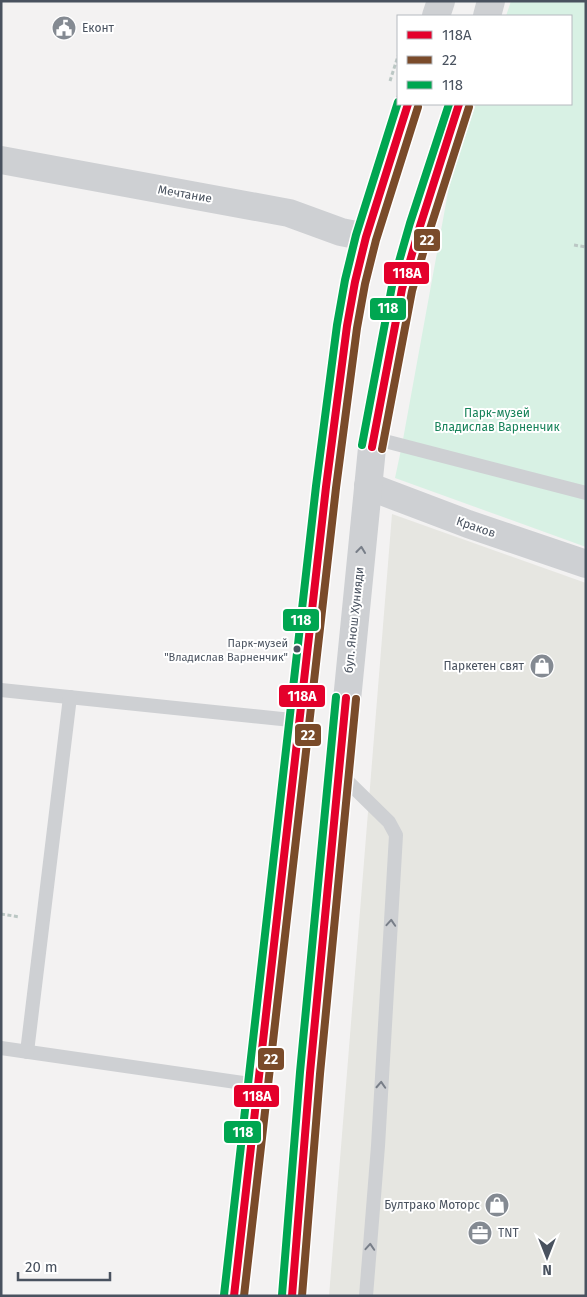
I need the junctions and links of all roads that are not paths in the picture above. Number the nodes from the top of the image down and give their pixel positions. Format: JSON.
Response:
{"nodes":[{"id":1,"x":441,"y":1,"type":"edge"},
{"id":2,"x":491,"y":1,"type":"edge"},
{"id":3,"x":436,"y":15,"type":"edge"},
{"id":4,"x":487,"y":15,"type":"edge"},
{"id":5,"x":408,"y":105,"type":"edge"},
{"id":6,"x":459,"y":105,"type":"edge"},
{"id":7,"x":1,"y":160,"type":"edge"},
{"id":8,"x":366,"y":237,"type":"junction"},
{"id":9,"x":373,"y":438,"type":"junction"},
{"id":10,"x":368,"y":486,"type":"junction"},
{"id":11,"x":586,"y":493,"type":"edge"},
{"id":12,"x":586,"y":564,"type":"edge"},
{"id":13,"x":1,"y":690,"type":"edge"},
{"id":14,"x":70,"y":696,"type":"junction"},
{"id":15,"x":301,"y":721,"type":"junction"},
{"id":16,"x":339,"y":773,"type":"junction"},
{"id":17,"x":1,"y":1048,"type":"edge"},
{"id":18,"x":27,"y":1052,"type":"junction"},
{"id":19,"x":257,"y":1086,"type":"junction"},
{"id":20,"x":234,"y":1296,"type":"edge"},
{"id":21,"x":292,"y":1296,"type":"edge"},
{"id":22,"x":366,"y":1296,"type":"edge"}],
"edges":[{"from":1,"to":3,"type":"street"},
{"from":2,"to":4,"type":"street"},
{"from":5,"to":8,"type":"street"},
{"from":6,"to":9,"type":"street","name":"бул. Янош Хунияди"},
{"from":7,"to":8,"type":"street","name":"Мечтание"},
{"from":8,"to":15,"type":"street"},
{"from":9,"to":10,"type":"street","name":"бул. Янош Хунияди"},
{"from":9,"to":11,"type":"lane"},
{"from":10,"to":12,"type":"street","name":"Краков"},
{"from":16,"to":10,"type":"street","name":"бул. Янош Хунияди","one_way":true},
{"from":13,"to":14,"type":"lane"},
{"from":14,"to":15,"type":"lane"},
{"from":14,"to":18,"type":"lane"},
{"from":15,"to":19,"type":"street"},
{"from":16,"to":21,"type":"street","name":"бул. Янош Хунияди"},
{"from":22,"to":16,"type":"lane","one_way":true},
{"from":17,"to":18,"type":"lane"},
{"from":18,"to":19,"type":"lane"},
{"from":19,"to":20,"type":"street"}]}
